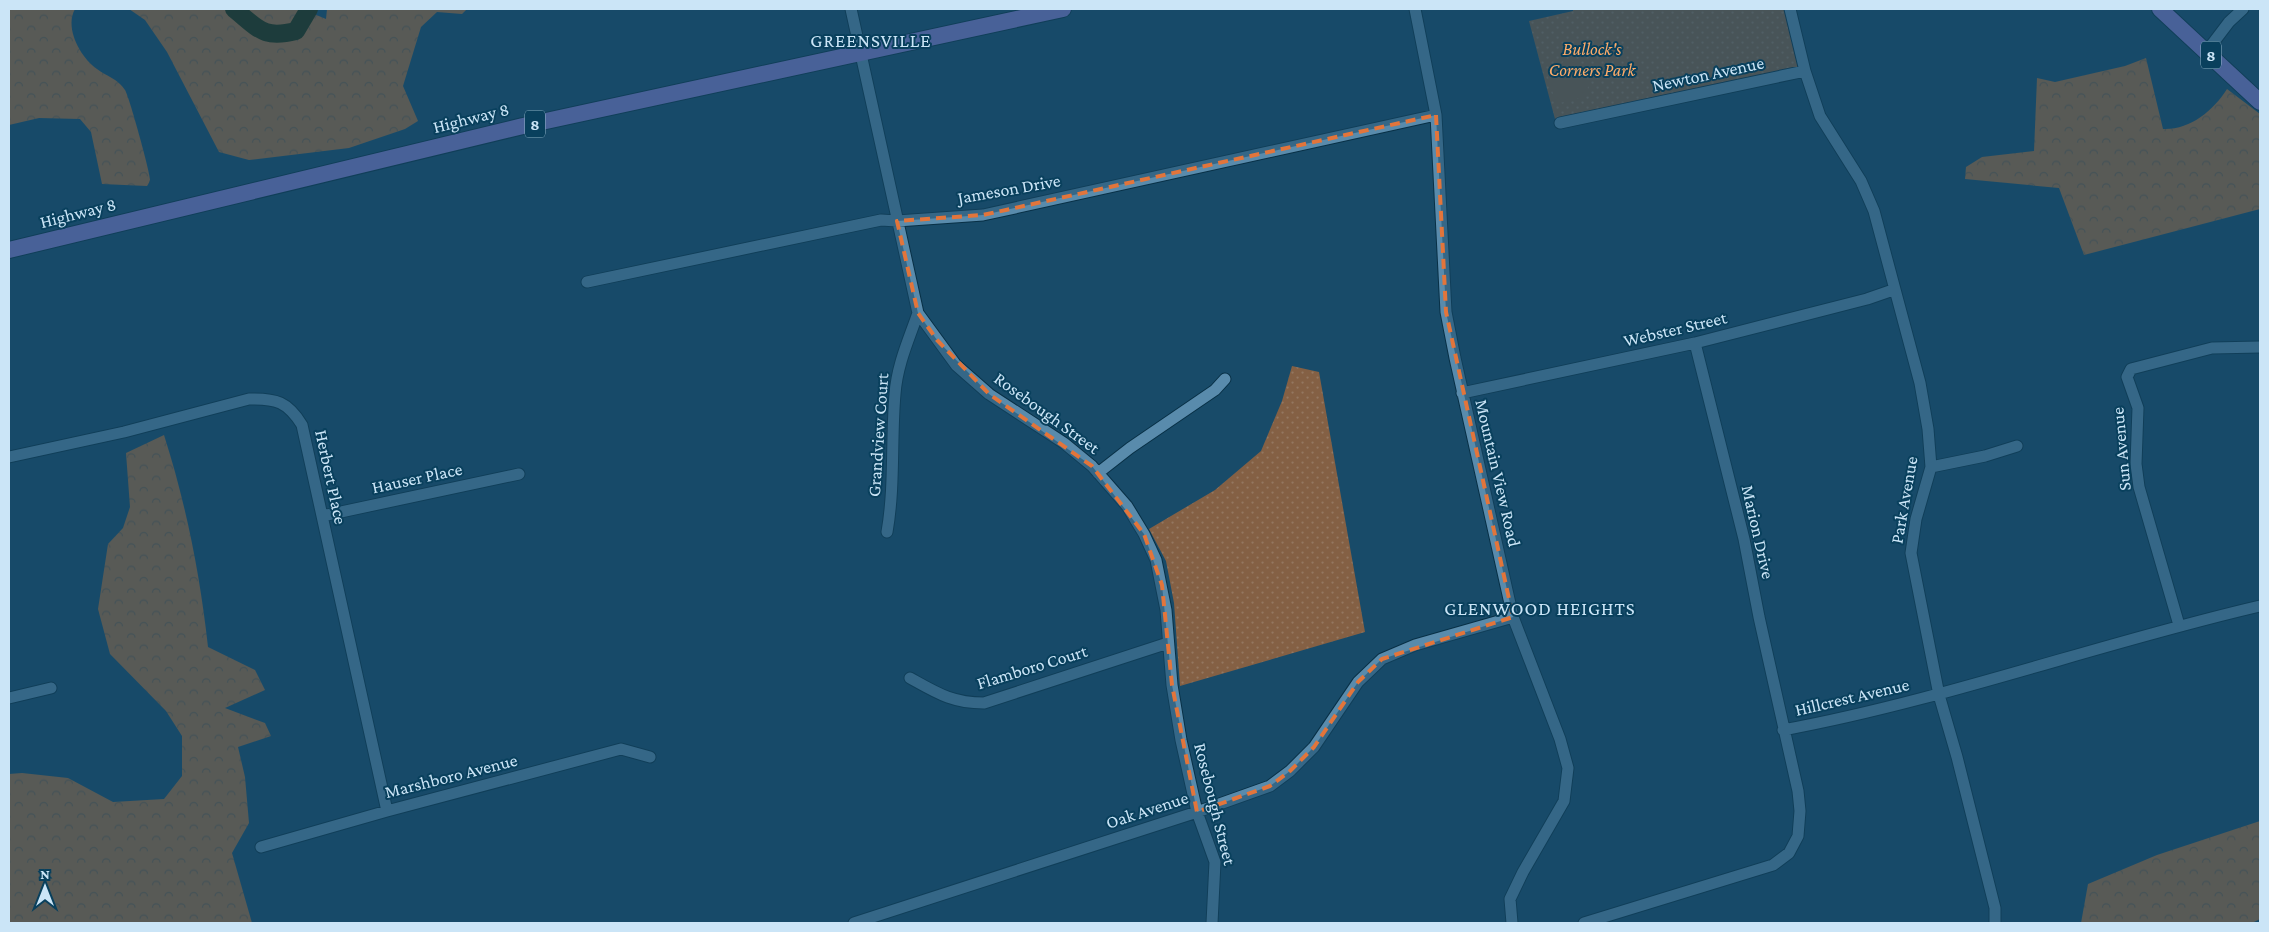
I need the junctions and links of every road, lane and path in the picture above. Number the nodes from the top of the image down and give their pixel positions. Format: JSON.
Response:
{"nodes":[{"id":1,"x":851,"y":9,"type":"edge"},
{"id":2,"x":1063,"y":9,"type":"edge"},
{"id":3,"x":1415,"y":9,"type":"edge"},
{"id":4,"x":1790,"y":9,"type":"edge"},
{"id":5,"x":2160,"y":9,"type":"edge"},
{"id":6,"x":2243,"y":9,"type":"edge"},
{"id":7,"x":2207,"y":51,"type":"junction"},
{"id":8,"x":861,"y":53,"type":"junction"},
{"id":9,"x":1805,"y":71,"type":"junction"},
{"id":10,"x":2260,"y":102,"type":"edge"},
{"id":11,"x":1436,"y":115,"type":"junction"},
{"id":12,"x":1560,"y":123,"type":"dead end"},
{"id":13,"x":897,"y":221,"type":"junction"},
{"id":14,"x":9,"y":250,"type":"edge"},
{"id":15,"x":587,"y":282,"type":"dead end"},
{"id":16,"x":1893,"y":290,"type":"junction"},
{"id":17,"x":918,"y":313,"type":"junction"},
{"id":18,"x":1695,"y":343,"type":"junction"},
{"id":19,"x":2260,"y":347,"type":"edge"},
{"id":20,"x":1225,"y":379,"type":"dead end"},
{"id":21,"x":1462,"y":393,"type":"junction"},
{"id":22,"x":2017,"y":446,"type":"dead end"},
{"id":23,"x":9,"y":457,"type":"edge"},
{"id":24,"x":1930,"y":466,"type":"junction"},
{"id":25,"x":1098,"y":473,"type":"junction"},
{"id":26,"x":518,"y":474,"type":"dead end"},
{"id":27,"x":322,"y":516,"type":"junction"},
{"id":28,"x":887,"y":532,"type":"dead end"},
{"id":29,"x":2260,"y":606,"type":"edge"},
{"id":30,"x":1513,"y":617,"type":"junction"},
{"id":31,"x":2179,"y":625,"type":"junction"},
{"id":32,"x":1168,"y":643,"type":"junction"},
{"id":33,"x":910,"y":678,"type":"dead end"},
{"id":34,"x":51,"y":688,"type":"dead end"},
{"id":35,"x":1939,"y":695,"type":"junction"},
{"id":36,"x":9,"y":698,"type":"edge"},
{"id":37,"x":1783,"y":730,"type":"junction"},
{"id":38,"x":650,"y":757,"type":"dead end"},
{"id":39,"x":387,"y":811,"type":"junction"},
{"id":40,"x":1197,"y":812,"type":"junction"},
{"id":41,"x":261,"y":846,"type":"dead end"},
{"id":42,"x":854,"y":923,"type":"edge"},
{"id":43,"x":1212,"y":923,"type":"edge"},
{"id":44,"x":1512,"y":923,"type":"edge"},
{"id":45,"x":1584,"y":923,"type":"edge"},
{"id":46,"x":1996,"y":923,"type":"edge"}],
"edges":[{"from":1,"to":8,"type":"street","name":"Rosebough Street"},
{"from":2,"to":8,"type":"main road","name":"Highway 8","number":"8"},
{"from":3,"to":11,"type":"street","name":"Mountain View Road"},
{"from":4,"to":9,"type":"street","name":"Park Avenue"},
{"from":5,"to":7,"type":"main road","number":"8"},
{"from":6,"to":7,"type":"street"},
{"from":7,"to":10,"type":"main road","number":"8"},
{"from":8,"to":13,"type":"street","name":"Rosebough Street"},
{"from":8,"to":14,"type":"main road","name":"Highway 8","number":"8"},
{"from":9,"to":12,"type":"street","name":"Newton Avenue"},
{"from":9,"to":16,"type":"street","name":"Park Avenue"},
{"from":11,"to":13,"type":"street","name":"Jameson Drive"},
{"from":11,"to":21,"type":"street","name":"Mountain View Road"},
{"from":13,"to":15,"type":"street","name":"Jameson Drive"},
{"from":13,"to":17,"type":"street","name":"Rosebough Street"},
{"from":16,"to":18,"type":"street","name":"Webster Street"},
{"from":16,"to":24,"type":"street","name":"Park Avenue"},
{"from":17,"to":25,"type":"street","name":"Rosebough Street"},
{"from":17,"to":28,"type":"street","name":"Grandview Court"},
{"from":18,"to":21,"type":"street","name":"Webster Street"},
{"from":18,"to":37,"type":"street","name":"Marion Drive"},
{"from":19,"to":31,"type":"street","name":"Sun Avenue"},
{"from":20,"to":25,"type":"street"},
{"from":21,"to":30,"type":"street","name":"Mountain View Road"},
{"from":22,"to":24,"type":"street"},
{"from":23,"to":27,"type":"street","name":"Herbert Place"},
{"from":24,"to":35,"type":"street","name":"Park Avenue"},
{"from":25,"to":32,"type":"street","name":"Rosebough Street"},
{"from":26,"to":27,"type":"street","name":"Hauser Place"},
{"from":27,"to":39,"type":"street","name":"Herbert Place"},
{"from":29,"to":31,"type":"street","name":"Hillcrest Avenue"},
{"from":30,"to":40,"type":"street","name":"Oak Avenue"},
{"from":30,"to":44,"type":"street","name":"Mountain View Road"},
{"from":31,"to":35,"type":"street","name":"Hillcrest Avenue"},
{"from":32,"to":33,"type":"street","name":"Flamboro Court"},
{"from":32,"to":40,"type":"street","name":"Rosebough Street"},
{"from":34,"to":36,"type":"street"},
{"from":35,"to":37,"type":"street","name":"Hillcrest Avenue"},
{"from":35,"to":46,"type":"street","name":"Park Avenue"},
{"from":37,"to":45,"type":"street","name":"Hillcrest Avenue"},
{"from":38,"to":39,"type":"street","name":"Marshboro Avenue"},
{"from":39,"to":41,"type":"street","name":"Marshboro Avenue"},
{"from":40,"to":42,"type":"street","name":"Oak Avenue"},
{"from":40,"to":43,"type":"street","name":"Rosebough Street"}]}
